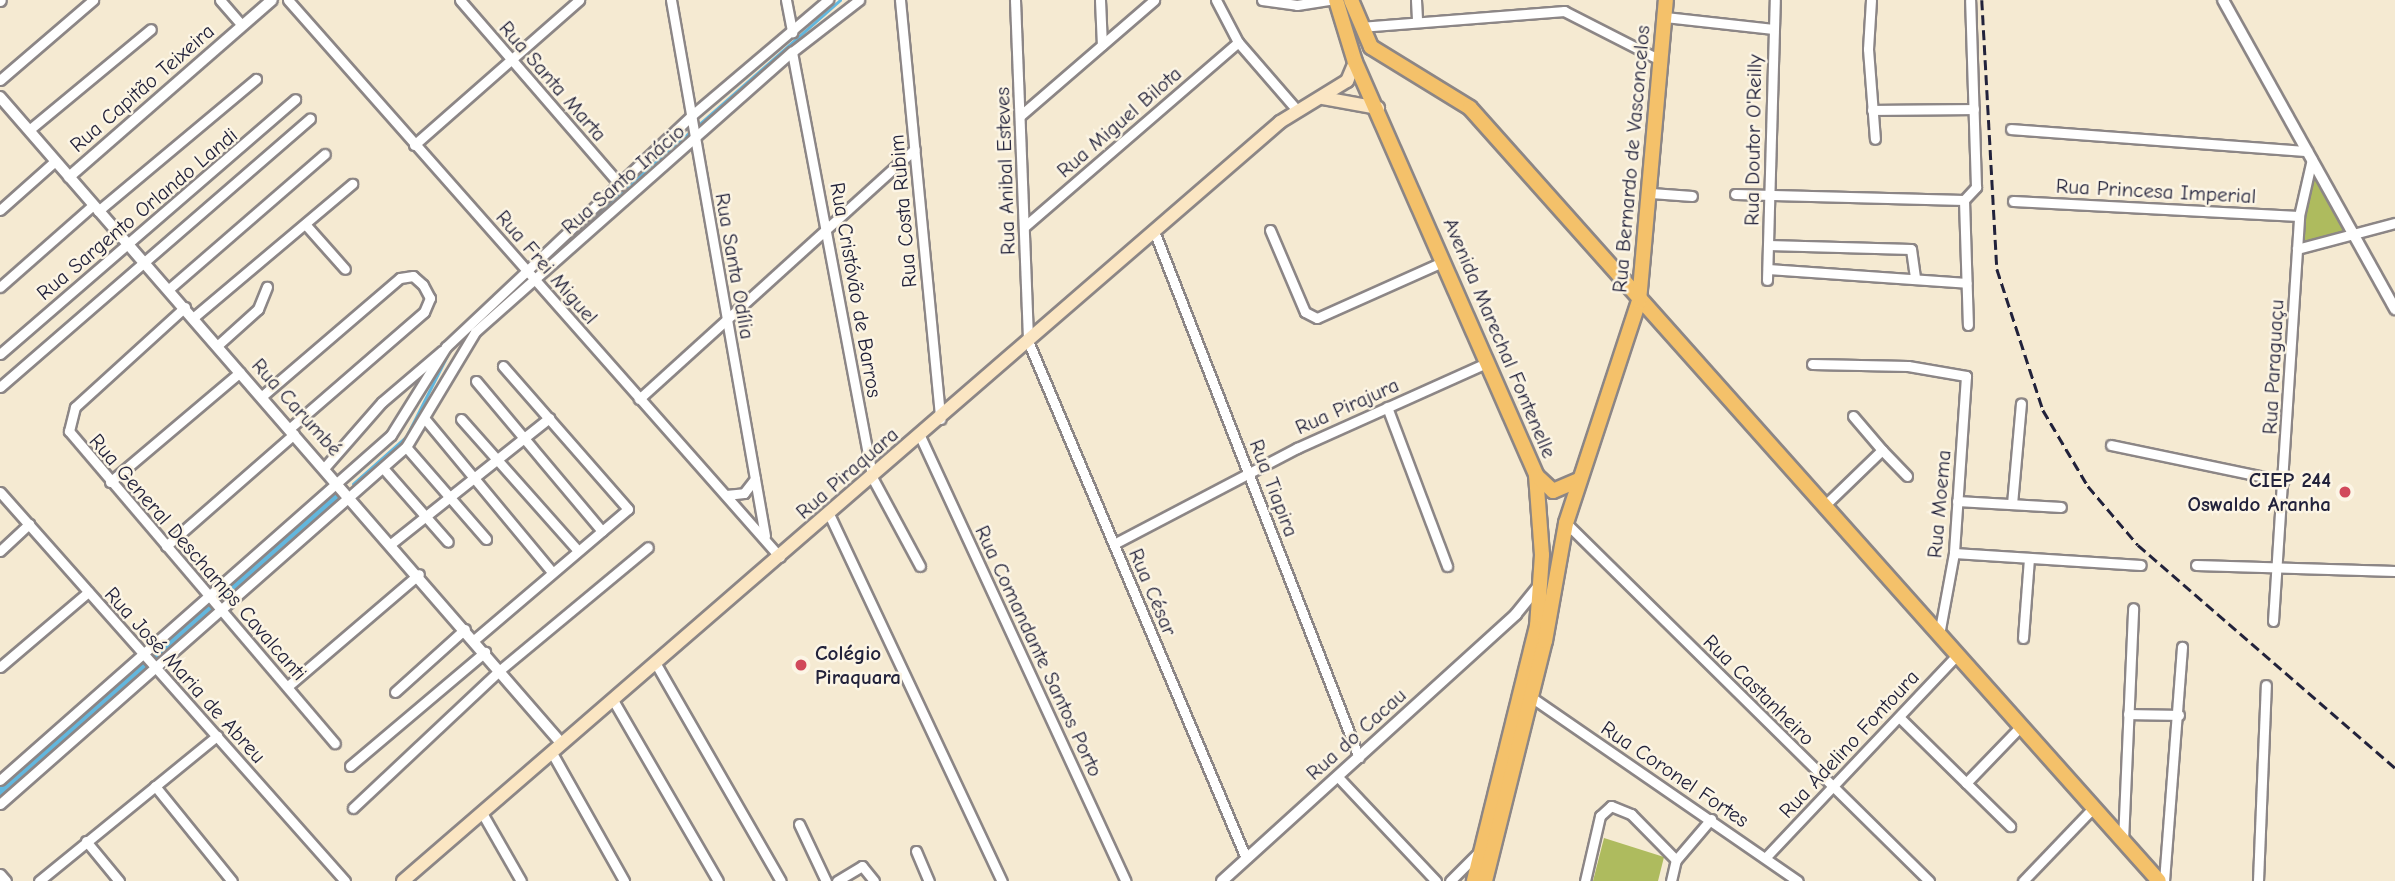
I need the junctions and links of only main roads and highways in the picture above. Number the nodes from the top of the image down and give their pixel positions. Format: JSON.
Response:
{"nodes":[{"id":1,"x":1336,"y":0,"type":"edge"},
{"id":2,"x":1351,"y":0,"type":"edge"},
{"id":3,"x":1666,"y":0,"type":"edge"},
{"id":4,"x":1353,"y":59,"type":"junction"},
{"id":5,"x":1320,"y":99,"type":"junction"},
{"id":6,"x":1378,"y":108,"type":"junction"},
{"id":7,"x":1645,"y":268,"type":"junction"},
{"id":8,"x":1618,"y":277,"type":"junction"},
{"id":9,"x":1639,"y":301,"type":"junction"},
{"id":10,"x":1536,"y":475,"type":"junction"},
{"id":11,"x":1579,"y":480,"type":"junction"},
{"id":12,"x":1541,"y":518,"type":"junction"},
{"id":13,"x":1566,"y":523,"type":"junction"},
{"id":14,"x":2150,"y":878,"type":"edge"},
{"id":15,"x":403,"y":881,"type":"edge"},
{"id":16,"x":1474,"y":881,"type":"edge"},
{"id":17,"x":1485,"y":881,"type":"edge"}],
"edges":[{"from":1,"to":4,"type":"main road","name":"Avenida Marechal Fontenelle"},
{"from":2,"to":8,"type":"main road"},
{"from":3,"to":7,"type":"main road","name":"Rua Bernardo de Vasconcelos"},
{"from":4,"to":5,"type":"main road","name":"Rua Piraquara"},
{"from":4,"to":6,"type":"main road","name":"Avenida Marechal Fontenelle"},
{"from":5,"to":6,"type":"main road"},
{"from":5,"to":15,"type":"main road","name":"Rua Piraquara"},
{"from":6,"to":10,"type":"main road","name":"Avenida Marechal Fontenelle"},
{"from":7,"to":8,"type":"main road"},
{"from":7,"to":9,"type":"main road","name":"Rua Bernardo de Vasconcelos"},
{"from":8,"to":9,"type":"main road"},
{"from":9,"to":11,"type":"main road","name":"Rua Bernardo de Vasconcelos"},
{"from":9,"to":14,"type":"main road"},
{"from":10,"to":11,"type":"main road"},
{"from":10,"to":12,"type":"main road","name":"Avenida Marechal Fontenelle"},
{"from":11,"to":13,"type":"main road"},
{"from":12,"to":13,"type":"main road"},
{"from":12,"to":16,"type":"main road","name":"Avenida Marechal Fontenelle"},
{"from":13,"to":17,"type":"main road"}]}
